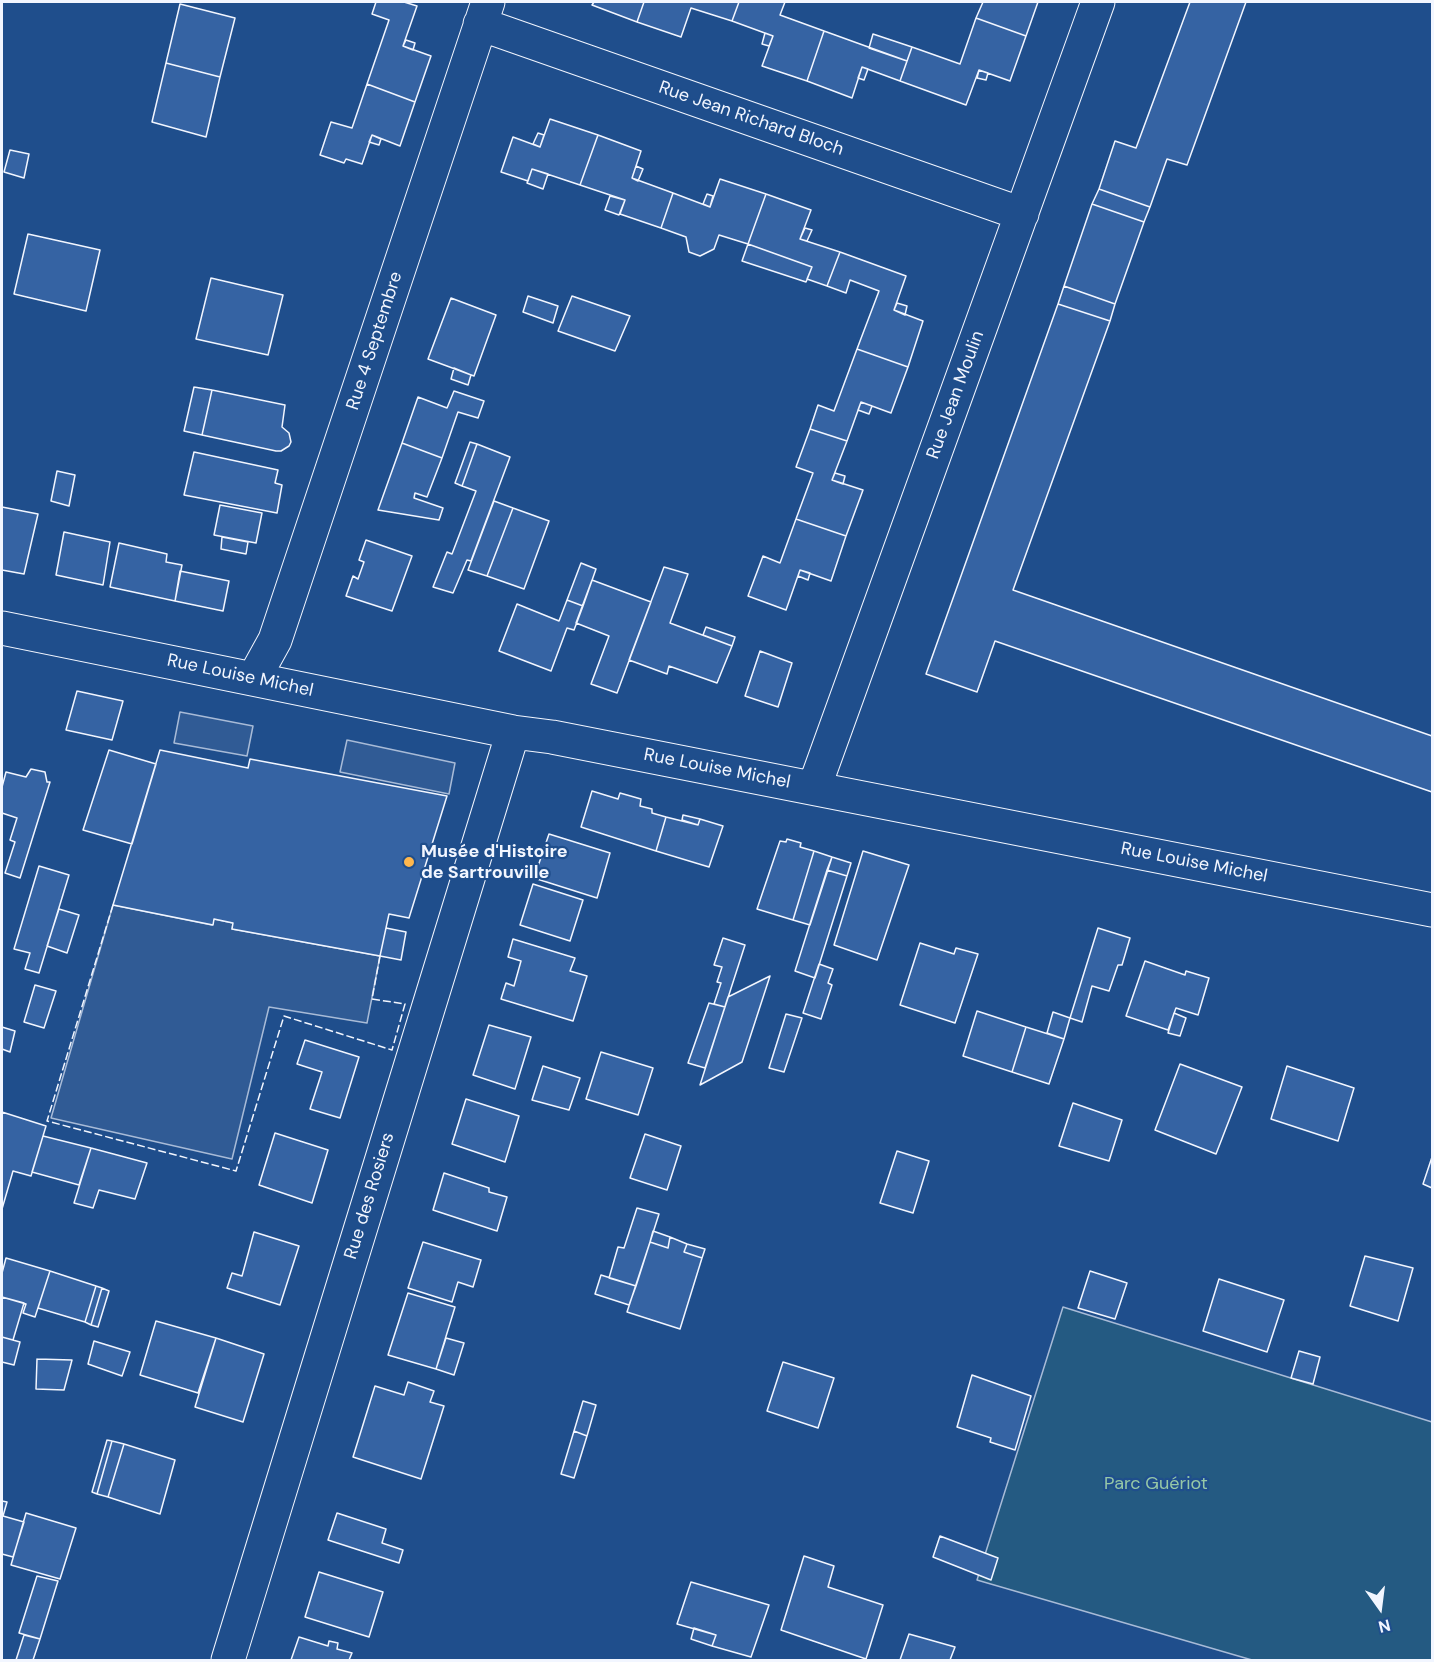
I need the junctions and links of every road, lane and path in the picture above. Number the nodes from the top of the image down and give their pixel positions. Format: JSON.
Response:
{"nodes":[{"id":1,"x":1098,"y":2,"type":"edge"},
{"id":2,"x":484,"y":13,"type":"edge"},
{"id":3,"x":1022,"y":214,"type":"junction"},
{"id":4,"x":2,"y":628,"type":"edge"},
{"id":5,"x":254,"y":678,"type":"junction"},
{"id":6,"x":513,"y":732,"type":"junction"},
{"id":7,"x":814,"y":788,"type":"junction"},
{"id":8,"x":1432,"y":910,"type":"edge"},
{"id":9,"x":228,"y":1660,"type":"edge"}],
"edges":[{"from":1,"to":3,"type":"street","name":"Rue Jean Moulin"},
{"from":2,"to":3,"type":"street","name":"Rue Jean Richard Bloch"},
{"from":2,"to":5,"type":"street","name":"Rue 4 Septembre"},
{"from":3,"to":7,"type":"street","name":"Rue Jean Moulin"},
{"from":4,"to":5,"type":"street","name":"Rue Louise Michel"},
{"from":5,"to":6,"type":"street","name":"Rue Louise Michel"},
{"from":6,"to":7,"type":"street","name":"Rue Louise Michel"},
{"from":6,"to":9,"type":"street","name":"Rue des Rosiers"},
{"from":7,"to":8,"type":"street","name":"Rue Louise Michel"}]}
